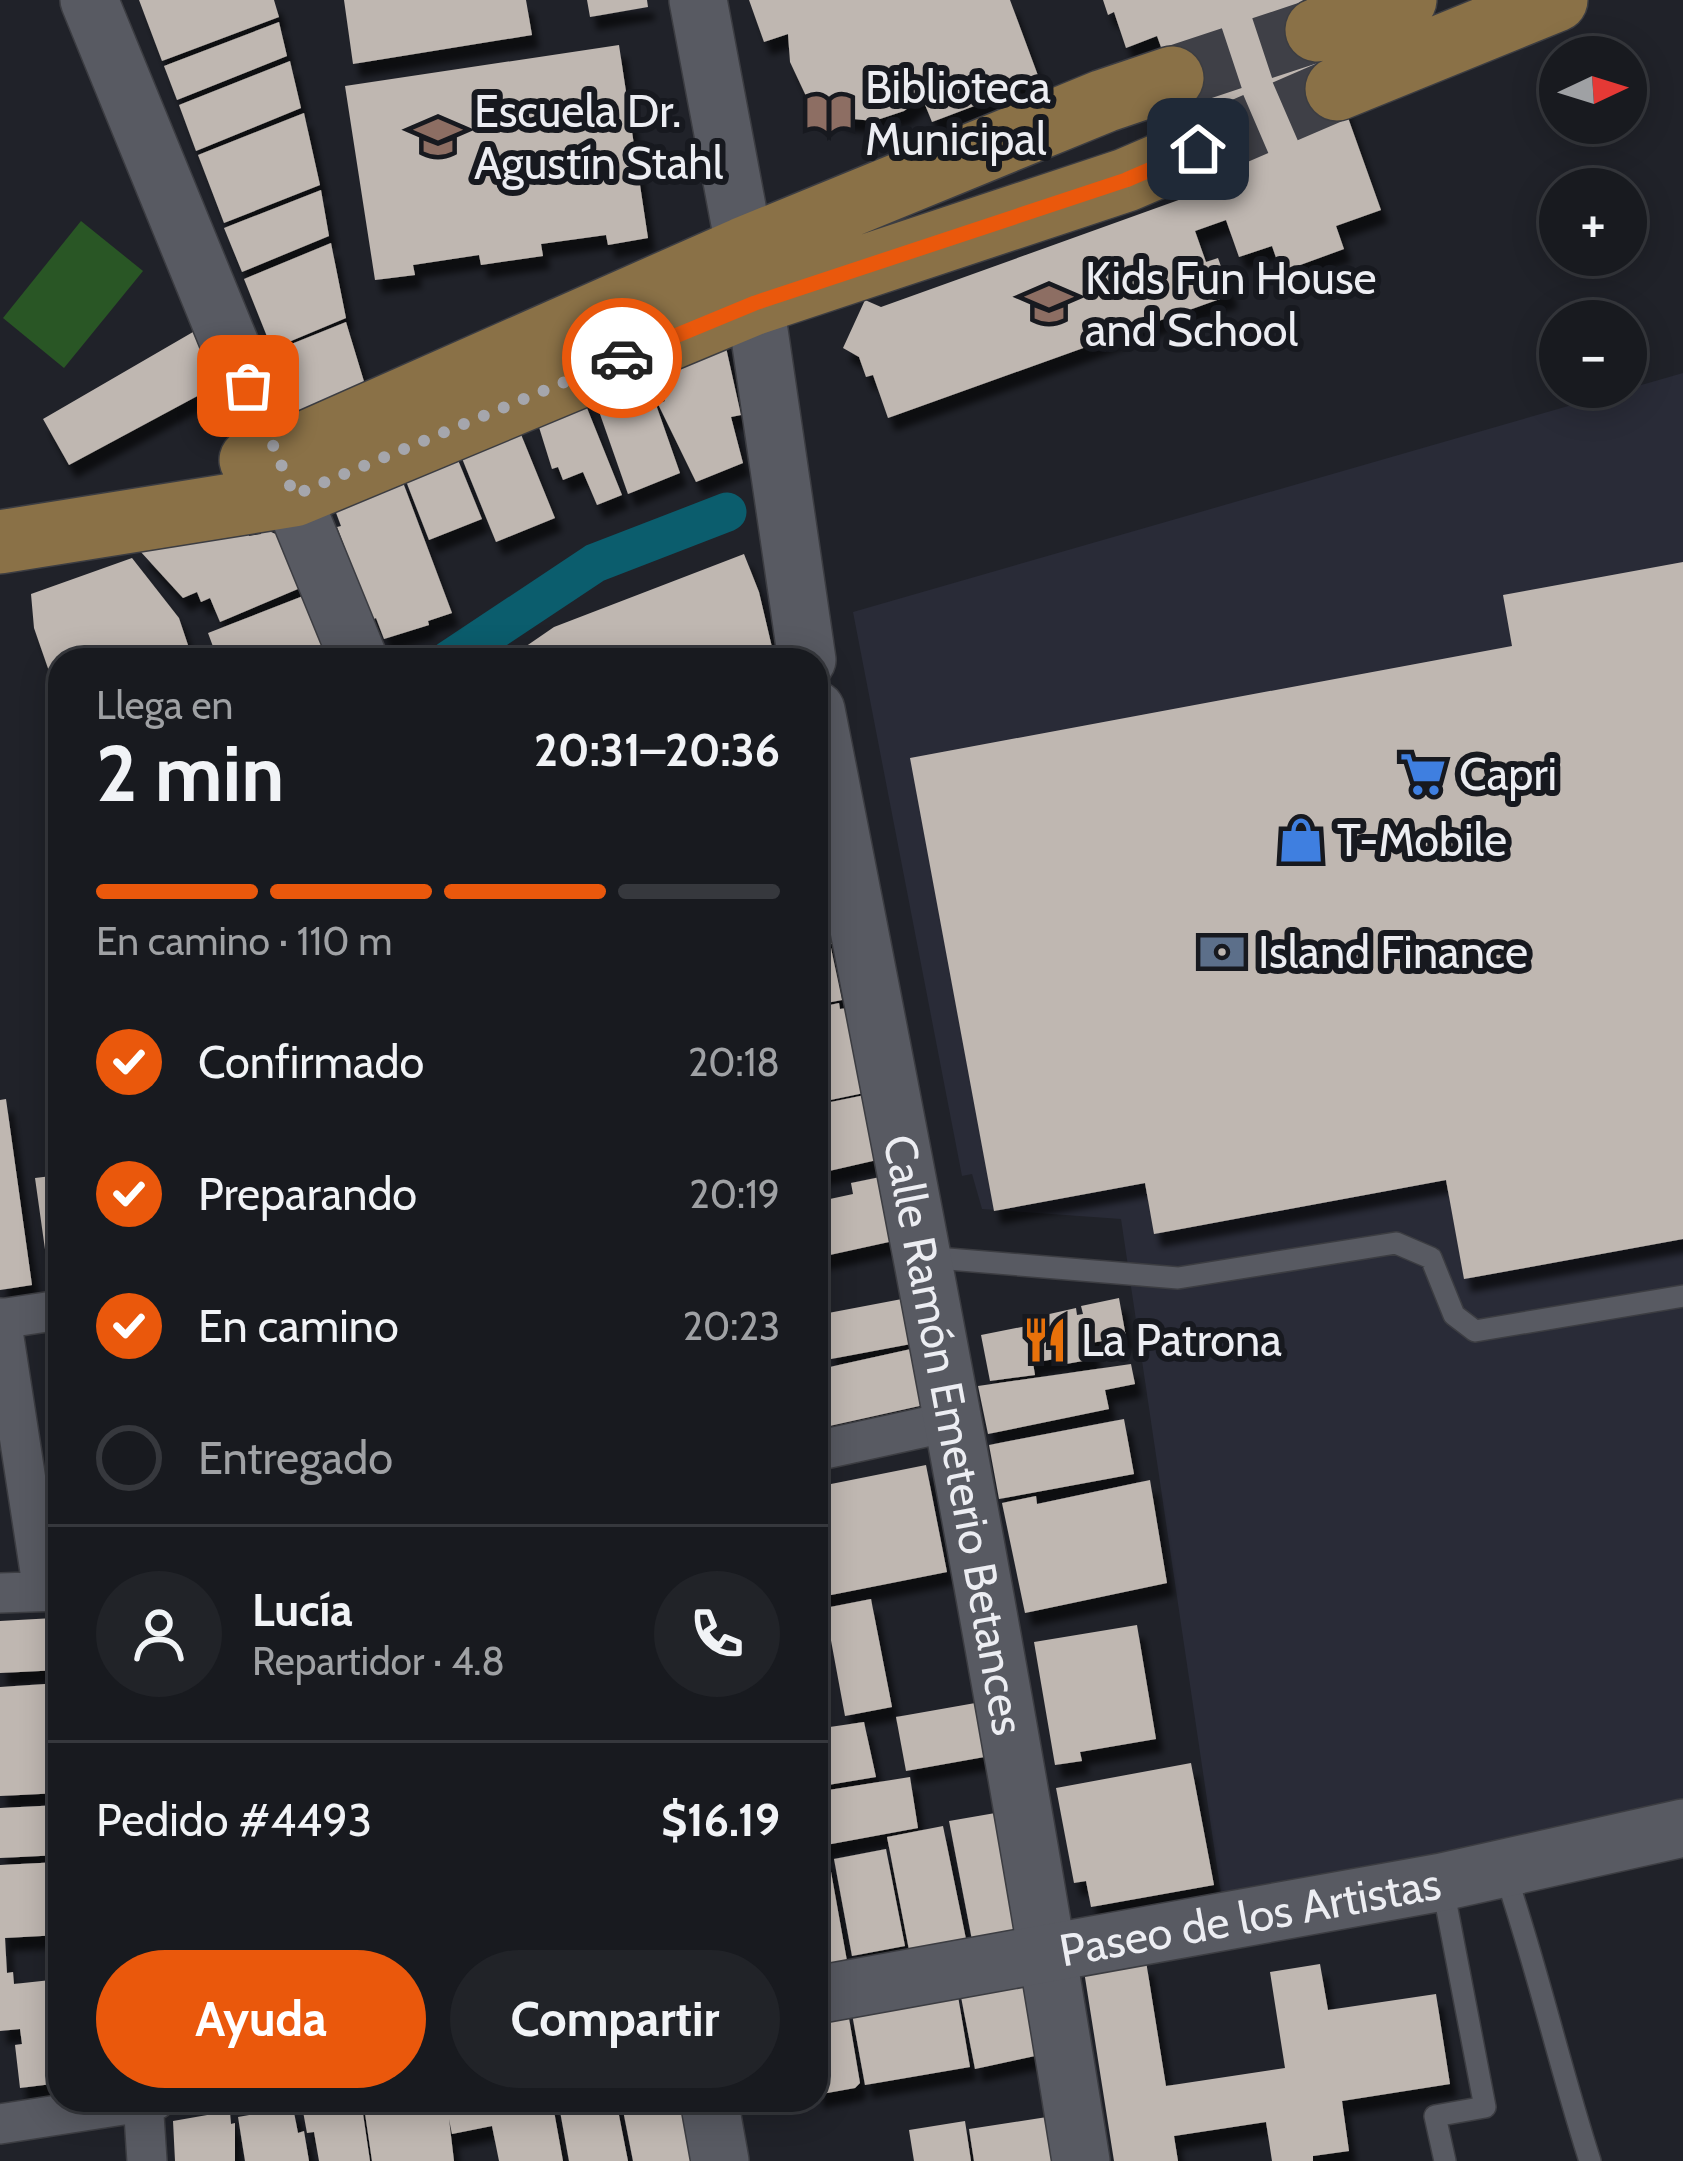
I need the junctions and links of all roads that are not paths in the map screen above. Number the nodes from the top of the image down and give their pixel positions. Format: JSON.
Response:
{"nodes":[{"id":1,"x":89,"y":0,"type":"edge"},
{"id":2,"x":698,"y":0,"type":"edge"},
{"id":3,"x":1405,"y":0,"type":"edge"},
{"id":4,"x":1556,"y":0,"type":"edge"},
{"id":5,"x":1317,"y":30,"type":"tunnel mouth"},
{"id":6,"x":1337,"y":89,"type":"tunnel mouth"},
{"id":7,"x":749,"y":276,"type":"junction"},
{"id":8,"x":285,"y":476,"type":"junction"},
{"id":9,"x":0,"y":501,"type":"edge"},
{"id":10,"x":0,"y":542,"type":"edge"},
{"id":11,"x":354,"y":646,"type":"edge"},
{"id":12,"x":805,"y":648,"type":"edge"},
{"id":13,"x":828,"y":771,"type":"edge"},
{"id":14,"x":923,"y":1257,"type":"junction"},
{"id":15,"x":1683,"y":1296,"type":"edge"},
{"id":16,"x":48,"y":1312,"type":"edge"},
{"id":17,"x":0,"y":1318,"type":"edge"},
{"id":18,"x":953,"y":1420,"type":"junction"},
{"id":19,"x":828,"y":1448,"type":"edge"},
{"id":20,"x":48,"y":1570,"type":"edge"},
{"id":21,"x":48,"y":1591,"type":"edge"},
{"id":22,"x":0,"y":1594,"type":"edge"},
{"id":23,"x":1683,"y":1828,"type":"edge"},
{"id":24,"x":1504,"y":1869,"type":"junction"},
{"id":25,"x":1442,"y":1882,"type":"junction"},
{"id":26,"x":1048,"y":1953,"type":"junction"},
{"id":27,"x":828,"y":1993,"type":"edge"},
{"id":28,"x":77,"y":2112,"type":"edge"},
{"id":29,"x":147,"y":2112,"type":"edge"},
{"id":30,"x":712,"y":2112,"type":"edge"},
{"id":31,"x":0,"y":2124,"type":"edge"},
{"id":32,"x":147,"y":2161,"type":"edge"},
{"id":33,"x":720,"y":2161,"type":"edge"},
{"id":34,"x":1081,"y":2161,"type":"edge"},
{"id":35,"x":1445,"y":2161,"type":"edge"},
{"id":36,"x":1590,"y":2161,"type":"edge"}],
"edges":[{"from":1,"to":8,"type":"street"},
{"from":2,"to":7,"type":"street"},
{"from":3,"to":5,"type":"main road"},
{"from":4,"to":6,"type":"main road"},
{"from":7,"to":7,"type":"main road"},
{"from":7,"to":8,"type":"main road"},
{"from":7,"to":12,"type":"street"},
{"from":8,"to":9,"type":"main road"},
{"from":8,"to":10,"type":"main road"},
{"from":8,"to":11,"type":"street"},
{"from":13,"to":14,"type":"street","name":"Calle Ramón Emeterio Betances"},
{"from":14,"to":15,"type":"lane"},
{"from":14,"to":18,"type":"street","name":"Calle Ramón Emeterio Betances"},
{"from":16,"to":17,"type":"street"},
{"from":17,"to":20,"type":"street"},
{"from":18,"to":19,"type":"street"},
{"from":18,"to":26,"type":"street","name":"Calle Ramón Emeterio Betances"},
{"from":21,"to":22,"type":"street"},
{"from":23,"to":24,"type":"street","name":"Paseo de los Artistas"},
{"from":24,"to":25,"type":"street","name":"Paseo de los Artistas"},
{"from":24,"to":36,"type":"lane"},
{"from":25,"to":26,"type":"street","name":"Paseo de los Artistas"},
{"from":25,"to":35,"type":"lane"},
{"from":26,"to":27,"type":"street","name":"Paseo de los Artistas"},
{"from":26,"to":34,"type":"street","name":"Calle Ramón Emeterio Betances"},
{"from":28,"to":31,"type":"street"},
{"from":29,"to":32,"type":"street"},
{"from":30,"to":33,"type":"street"}]}
